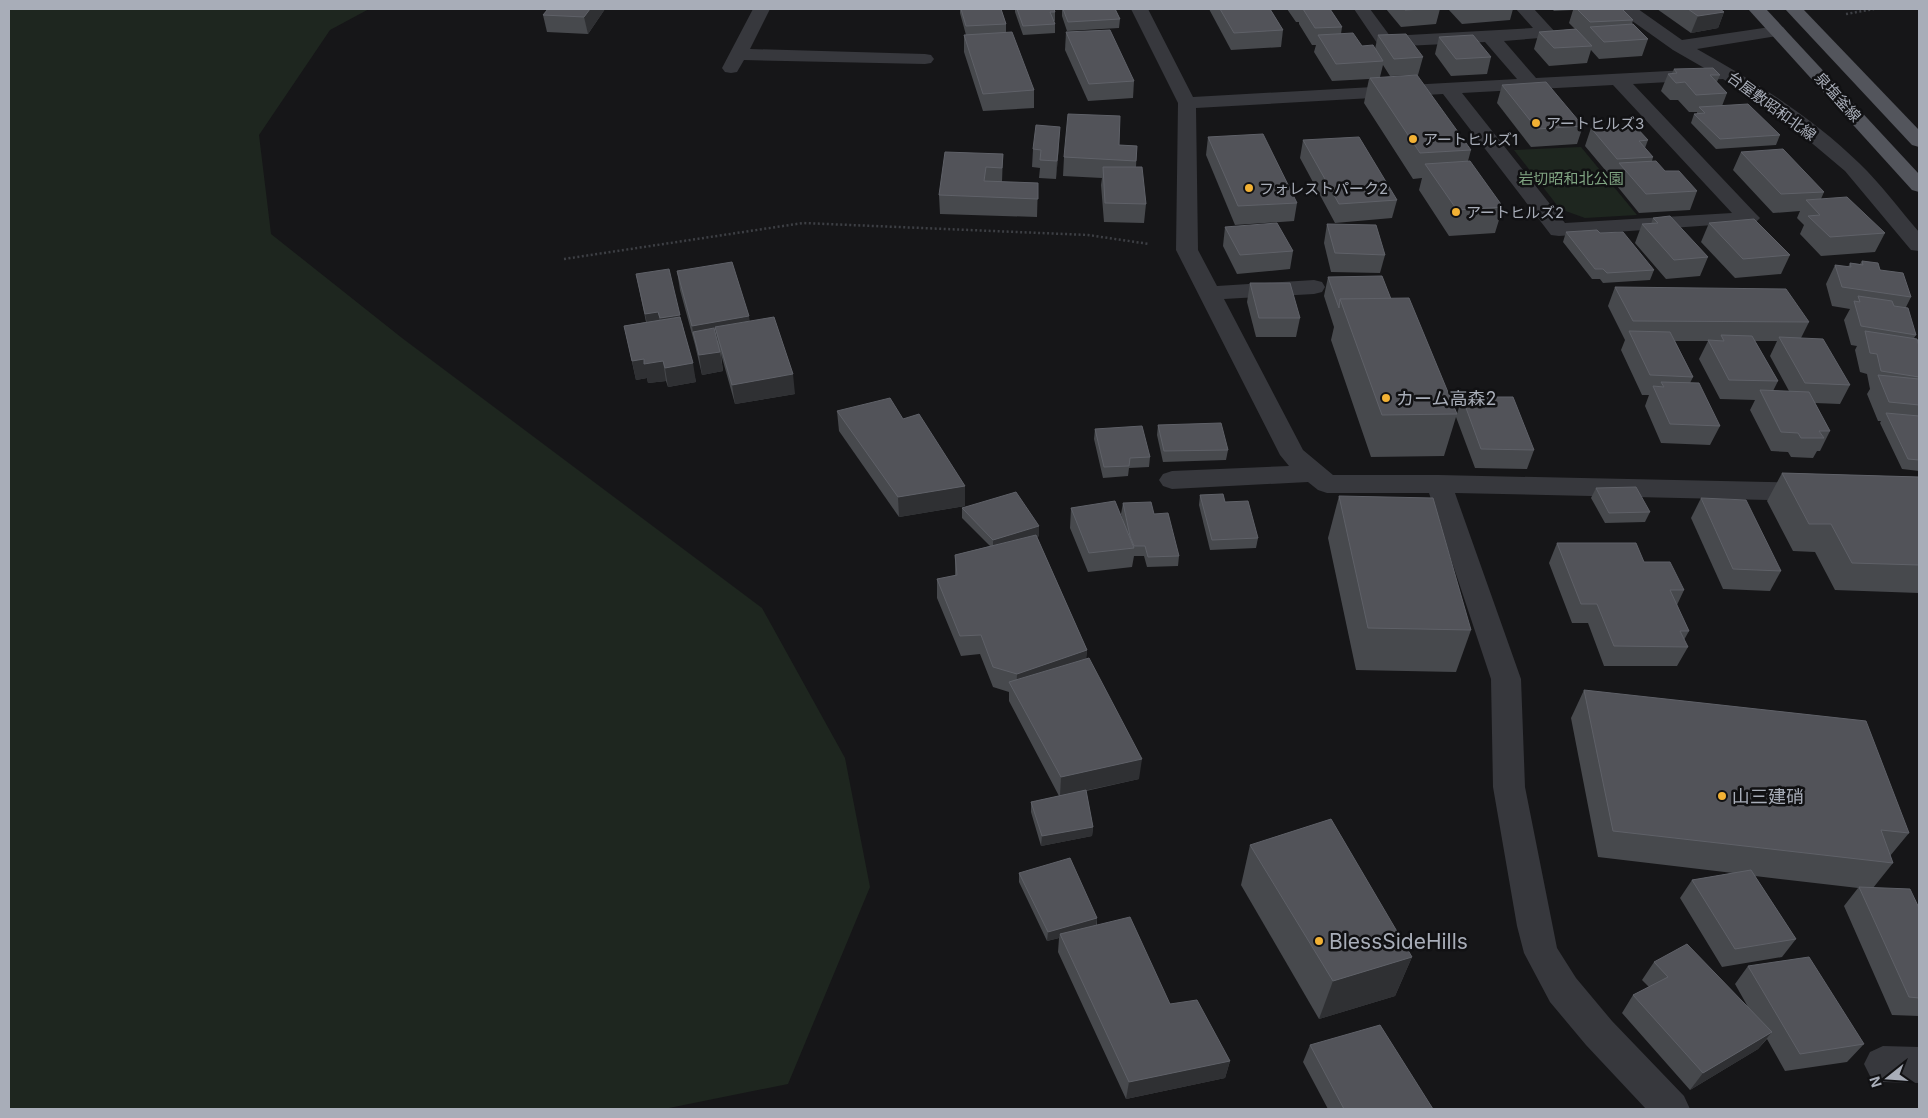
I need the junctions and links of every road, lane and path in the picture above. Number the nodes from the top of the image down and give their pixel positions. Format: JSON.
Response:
{"nodes":[{"id":1,"x":761,"y":9,"type":"edge"},
{"id":2,"x":1140,"y":9,"type":"edge"},
{"id":3,"x":1362,"y":9,"type":"edge"},
{"id":4,"x":1525,"y":9,"type":"edge"},
{"id":5,"x":1627,"y":9,"type":"edge"},
{"id":6,"x":1757,"y":9,"type":"edge"},
{"id":7,"x":1794,"y":9,"type":"edge"},
{"id":8,"x":1777,"y":31,"type":"junction"},
{"id":9,"x":1490,"y":36,"type":"junction"},
{"id":10,"x":1680,"y":46,"type":"junction"},
{"id":11,"x":738,"y":54,"type":"junction"},
{"id":12,"x":925,"y":59,"type":"dead end"},
{"id":13,"x":730,"y":71,"type":"dead end"},
{"id":14,"x":1727,"y":73,"type":"junction"},
{"id":15,"x":1619,"y":80,"type":"junction"},
{"id":16,"x":1532,"y":84,"type":"junction"},
{"id":17,"x":1449,"y":89,"type":"junction"},
{"id":18,"x":1187,"y":103,"type":"junction"},
{"id":19,"x":1919,"y":141,"type":"edge"},
{"id":20,"x":1919,"y":186,"type":"edge"},
{"id":21,"x":1919,"y":245,"type":"edge"},
{"id":22,"x":1187,"y":250,"type":"junction"},
{"id":23,"x":564,"y":259,"type":"dead end"},
{"id":24,"x":1314,"y":287,"type":"dead end"},
{"id":25,"x":1210,"y":293,"type":"junction"},
{"id":26,"x":1314,"y":473,"type":"junction"},
{"id":27,"x":1172,"y":480,"type":"dead end"},
{"id":28,"x":1439,"y":484,"type":"junction"},
{"id":29,"x":1832,"y":492,"type":"edge"},
{"id":30,"x":1883,"y":1064,"type":"dead end"},
{"id":31,"x":1919,"y":1065,"type":"edge"},
{"id":32,"x":1671,"y":1109,"type":"edge"}],
"edges":[{"from":1,"to":11,"type":"street"},
{"from":2,"to":18,"type":"street"},
{"from":3,"to":9,"type":"street"},
{"from":4,"to":9,"type":"street"},
{"from":5,"to":10,"type":"street","name":"台屋敷昭和北線"},
{"from":6,"to":8,"type":"main road","name":"泉塩釜線"},
{"from":7,"to":19,"type":"main road","name":"泉塩釜線"},
{"from":8,"to":10,"type":"street"},
{"from":8,"to":20,"type":"main road","name":"泉塩釜線"},
{"from":9,"to":16,"type":"street"},
{"from":10,"to":14,"type":"street","name":"台屋敷昭和北線"},
{"from":11,"to":12,"type":"street"},
{"from":11,"to":13,"type":"street"},
{"from":14,"to":15,"type":"street"},
{"from":14,"to":21,"type":"street","name":"台屋敷昭和北線"},
{"from":15,"to":16,"type":"street"},
{"from":15,"to":17,"type":"street"},
{"from":16,"to":17,"type":"street"},
{"from":17,"to":18,"type":"street"},
{"from":18,"to":22,"type":"street"},
{"from":22,"to":23,"type":"path"},
{"from":22,"to":25,"type":"street"},
{"from":24,"to":25,"type":"street"},
{"from":25,"to":26,"type":"street"},
{"from":26,"to":27,"type":"street"},
{"from":26,"to":28,"type":"street"},
{"from":28,"to":29,"type":"street"},
{"from":28,"to":32,"type":"street"},
{"from":30,"to":31,"type":"street"}]}
